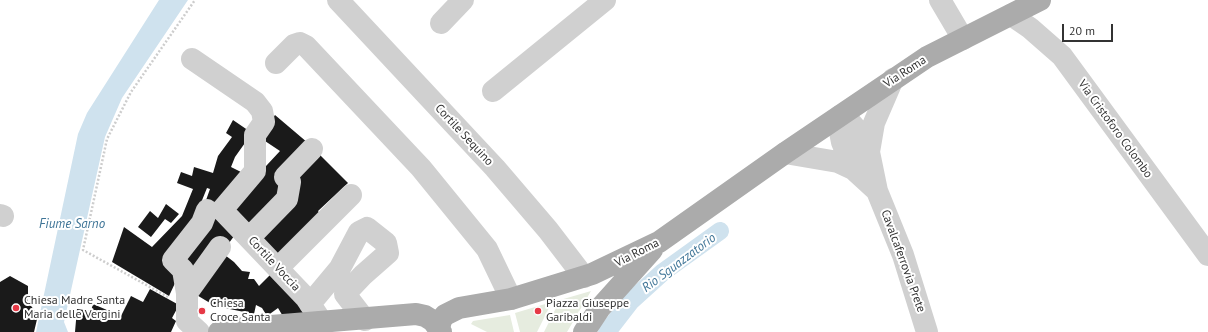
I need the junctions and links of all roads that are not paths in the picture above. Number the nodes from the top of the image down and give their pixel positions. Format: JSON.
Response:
{"nodes":[{"id":1,"x":338,"y":0,"type":"edge"},
{"id":2,"x":463,"y":0,"type":"edge"},
{"id":3,"x":605,"y":0,"type":"edge"},
{"id":4,"x":1040,"y":0,"type":"edge"},
{"id":5,"x":948,"y":4,"type":"edge"},
{"id":6,"x":1011,"y":16,"type":"junction"},
{"id":7,"x":441,"y":23,"type":"dead end"},
{"id":8,"x":962,"y":39,"type":"junction"},
{"id":9,"x":192,"y":60,"type":"dead end"},
{"id":10,"x":276,"y":63,"type":"dead end"},
{"id":11,"x":893,"y":79,"type":"junction"},
{"id":12,"x":493,"y":91,"type":"dead end"},
{"id":13,"x":840,"y":116,"type":"junction"},
{"id":14,"x":312,"y":149,"type":"dead end"},
{"id":15,"x":785,"y":152,"type":"junction"},
{"id":16,"x":869,"y":152,"type":"junction"},
{"id":17,"x":853,"y":169,"type":"junction"},
{"id":18,"x":877,"y":191,"type":"junction"},
{"id":19,"x":351,"y":195,"type":"dead end"},
{"id":20,"x":215,"y":210,"type":"junction"},
{"id":21,"x":249,"y":238,"type":"junction"},
{"id":22,"x":660,"y":242,"type":"junction"},
{"id":23,"x":220,"y":247,"type":"dead end"},
{"id":24,"x":1208,"y":255,"type":"edge"},
{"id":25,"x":278,"y":268,"type":"junction"},
{"id":26,"x":588,"y":276,"type":"junction"},
{"id":27,"x":187,"y":299,"type":"junction"},
{"id":28,"x":511,"y":299,"type":"junction"},
{"id":29,"x":310,"y":304,"type":"junction"},
{"id":30,"x":600,"y":308,"type":"junction"},
{"id":31,"x":365,"y":320,"type":"junction"},
{"id":32,"x":322,"y":322,"type":"junction"},
{"id":33,"x":440,"y":330,"type":"edge"},
{"id":34,"x":199,"y":332,"type":"edge"},
{"id":35,"x":219,"y":332,"type":"edge"},
{"id":36,"x":584,"y":332,"type":"edge"},
{"id":37,"x":927,"y":332,"type":"edge"}],
"edges":[{"from":1,"to":26,"type":"street","name":"Cortile Sequino"},
{"from":2,"to":7,"type":"street"},
{"from":3,"to":12,"type":"street"},
{"from":4,"to":6,"type":"main road","name":"Via Roma"},
{"from":5,"to":8,"type":"street"},
{"from":6,"to":8,"type":"main road","name":"Via Roma"},
{"from":6,"to":24,"type":"street","name":"Via Cristoforo Colombo"},
{"from":8,"to":11,"type":"main road","name":"Via Roma"},
{"from":9,"to":20,"type":"street"},
{"from":10,"to":28,"type":"street"},
{"from":11,"to":13,"type":"main road","name":"Via Roma"},
{"from":11,"to":16,"type":"street","name":"Cavalcaferrovia Prete"},
{"from":13,"to":15,"type":"main road","name":"Via Roma"},
{"from":13,"to":16,"type":"street","name":"Cavalcaferrovia Prete"},
{"from":13,"to":17,"type":"street","name":"Cavalcaferrovia Prete"},
{"from":14,"to":21,"type":"street"},
{"from":15,"to":17,"type":"street","name":"Cavalcaferrovia Prete"},
{"from":15,"to":22,"type":"main road","name":"Via Roma"},
{"from":16,"to":18,"type":"street","name":"Cavalcaferrovia Prete"},
{"from":17,"to":18,"type":"street","name":"Cavalcaferrovia Prete"},
{"from":18,"to":37,"type":"street","name":"Cavalcaferrovia Prete"},
{"from":19,"to":25,"type":"street"},
{"from":20,"to":21,"type":"street","name":"Cortile Voccia"},
{"from":20,"to":27,"type":"street"},
{"from":21,"to":25,"type":"street","name":"Cortile Voccia"},
{"from":22,"to":26,"type":"main road","name":"Via Roma"},
{"from":22,"to":30,"type":"main road"},
{"from":23,"to":27,"type":"street"},
{"from":25,"to":29,"type":"street","name":"Cortile Voccia"},
{"from":26,"to":28,"type":"main road","name":"Via Roma"},
{"from":26,"to":30,"type":"main road"},
{"from":27,"to":34,"type":"street"},
{"from":28,"to":33,"type":"main road","name":"Via Roma"},
{"from":29,"to":31,"type":"street"},
{"from":29,"to":32,"type":"street","name":"Cortile Voccia"},
{"from":30,"to":36,"type":"main road"},
{"from":31,"to":32,"type":"main road","name":"Via Roma"},
{"from":31,"to":33,"type":"main road","name":"Via Roma"},
{"from":32,"to":35,"type":"main road","name":"Via Roma"}]}
